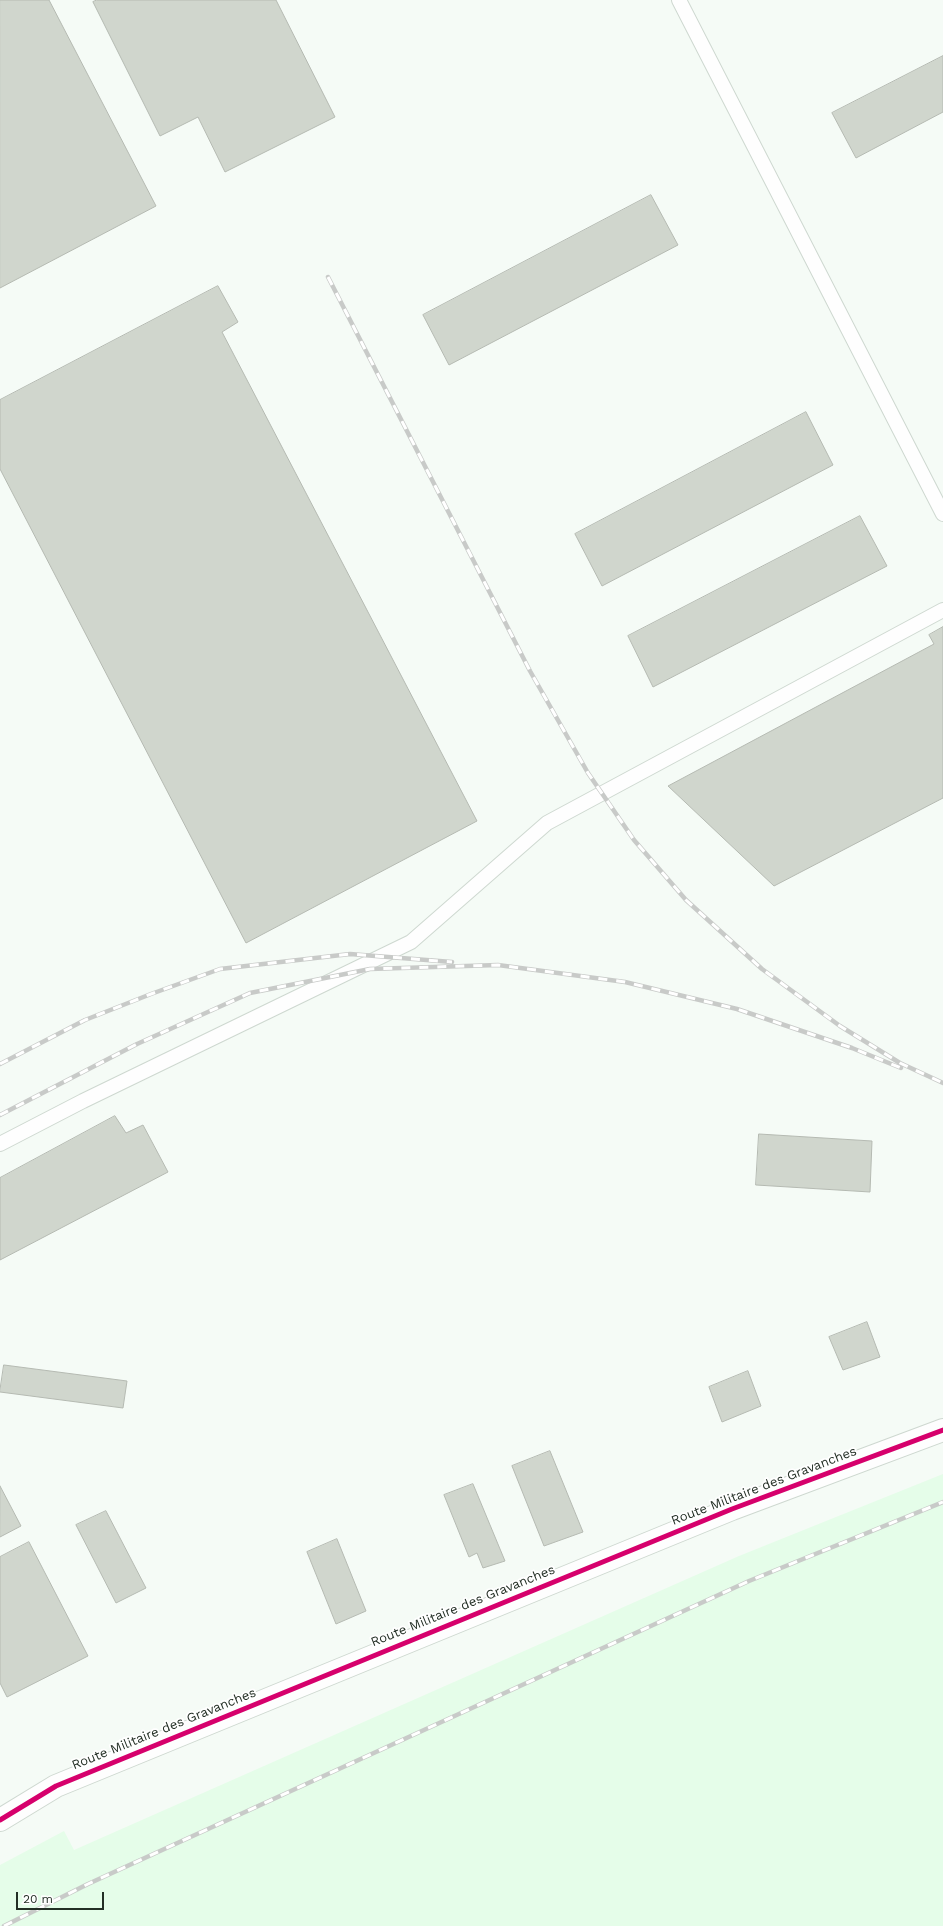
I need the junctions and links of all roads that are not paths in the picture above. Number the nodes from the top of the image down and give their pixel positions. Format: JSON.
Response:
{"nodes":[{"id":1,"x":679,"y":0,"type":"edge"},
{"id":2,"x":943,"y":514,"type":"edge"},
{"id":3,"x":943,"y":610,"type":"edge"},
{"id":4,"x":0,"y":1144,"type":"edge"},
{"id":5,"x":943,"y":1430,"type":"edge"},
{"id":6,"x":0,"y":1820,"type":"edge"}],
"edges":[{"from":1,"to":2,"type":"lane"},
{"from":3,"to":4,"type":"lane"},
{"from":5,"to":6,"type":"street","name":"Route Militaire des Gravanches"}]}
